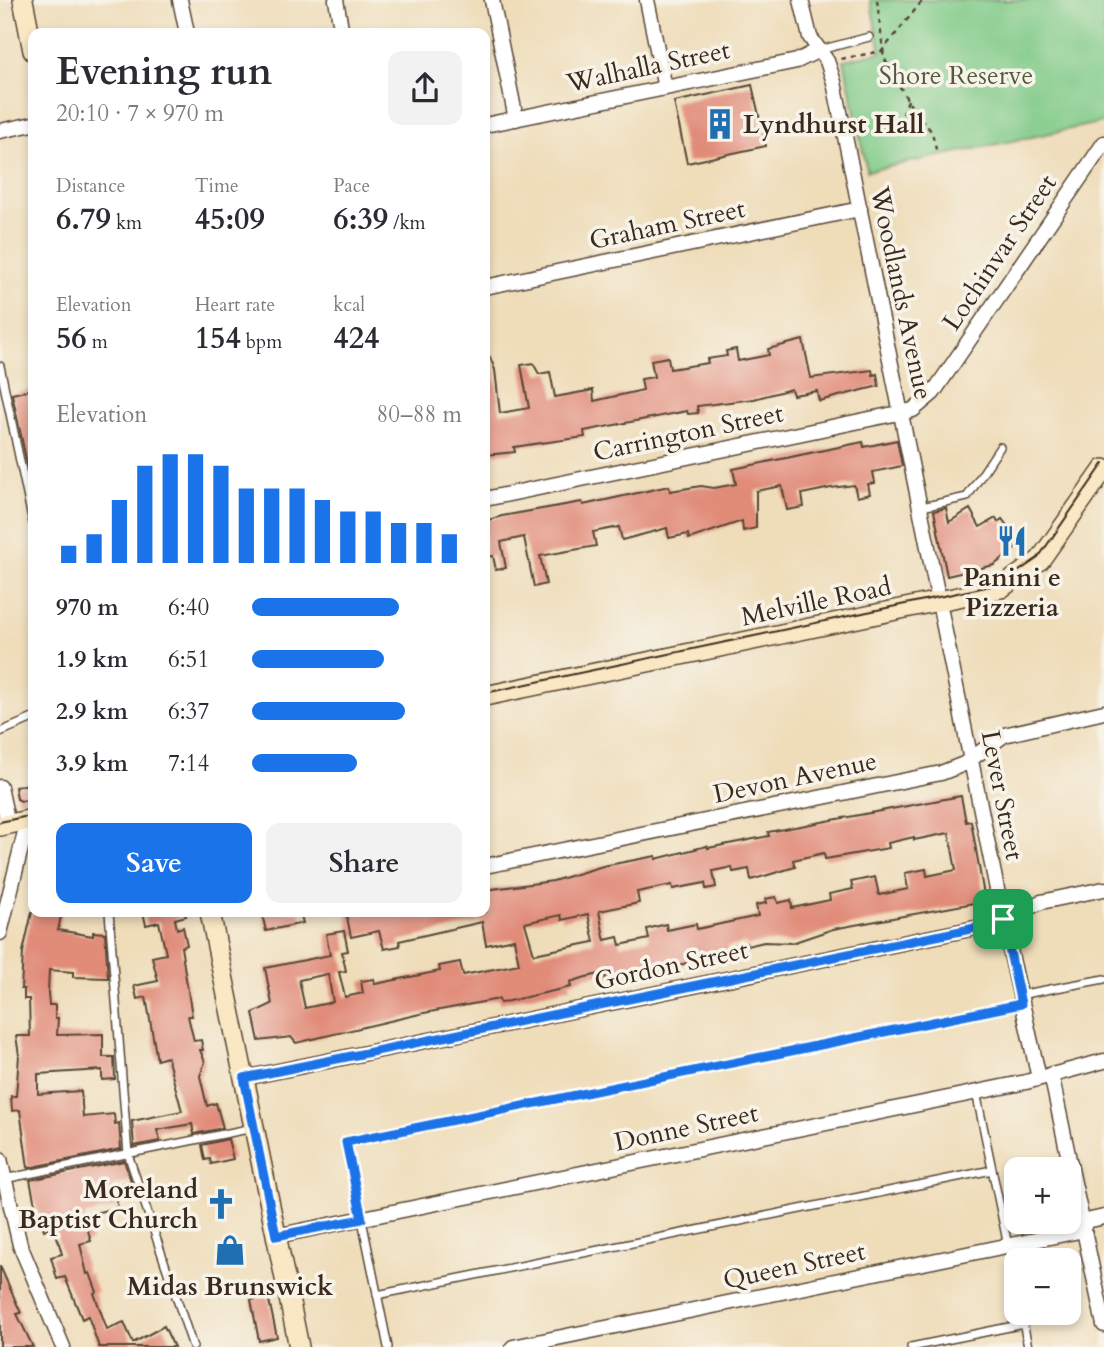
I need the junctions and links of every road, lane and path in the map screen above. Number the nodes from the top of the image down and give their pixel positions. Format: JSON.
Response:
{"nodes":[{"id":1,"x":23,"y":0,"type":"edge"},
{"id":2,"x":180,"y":0,"type":"edge"},
{"id":3,"x":335,"y":0,"type":"edge"},
{"id":4,"x":492,"y":0,"type":"edge"},
{"id":5,"x":647,"y":0,"type":"edge"},
{"id":6,"x":801,"y":0,"type":"edge"},
{"id":7,"x":877,"y":0,"type":"edge"},
{"id":8,"x":923,"y":0,"type":"edge"},
{"id":9,"x":28,"y":28,"type":"edge"},
{"id":10,"x":186,"y":28,"type":"edge"},
{"id":11,"x":341,"y":28,"type":"edge"},
{"id":12,"x":869,"y":37,"type":"dead end"},
{"id":13,"x":882,"y":51,"type":"junction"},
{"id":14,"x":823,"y":56,"type":"junction"},
{"id":15,"x":665,"y":88,"type":"junction"},
{"id":16,"x":908,"y":100,"type":"junction"},
{"id":17,"x":516,"y":119,"type":"junction"},
{"id":18,"x":922,"y":119,"type":"junction"},
{"id":19,"x":490,"y":124,"type":"edge"},
{"id":20,"x":28,"y":125,"type":"edge"},
{"id":21,"x":0,"y":131,"type":"edge"},
{"id":22,"x":1104,"y":143,"type":"edge"},
{"id":23,"x":937,"y":154,"type":"dead end"},
{"id":24,"x":860,"y":209,"type":"junction"},
{"id":25,"x":490,"y":286,"type":"edge"},
{"id":26,"x":0,"y":366,"type":"edge"},
{"id":27,"x":902,"y":413,"type":"junction"},
{"id":28,"x":1000,"y":447,"type":"dead end"},
{"id":29,"x":1104,"y":469,"type":"edge"},
{"id":30,"x":490,"y":498,"type":"edge"},
{"id":31,"x":28,"y":499,"type":"edge"},
{"id":32,"x":922,"y":507,"type":"junction"},
{"id":33,"x":940,"y":603,"type":"junction"},
{"id":34,"x":490,"y":695,"type":"edge"},
{"id":35,"x":1104,"y":712,"type":"edge"},
{"id":36,"x":28,"y":720,"type":"edge"},
{"id":37,"x":0,"y":732,"type":"edge"},
{"id":38,"x":971,"y":758,"type":"junction"},
{"id":39,"x":0,"y":788,"type":"edge"},
{"id":40,"x":28,"y":820,"type":"edge"},
{"id":41,"x":4,"y":825,"type":"edge"},
{"id":42,"x":28,"y":828,"type":"edge"},
{"id":43,"x":490,"y":865,"type":"edge"},
{"id":44,"x":1104,"y":889,"type":"edge"},
{"id":45,"x":109,"y":917,"type":"edge"},
{"id":46,"x":211,"y":917,"type":"edge"},
{"id":47,"x":1003,"y":919,"type":"junction"},
{"id":48,"x":0,"y":933,"type":"edge"},
{"id":49,"x":1104,"y":979,"type":"edge"},
{"id":50,"x":1020,"y":999,"type":"junction"},
{"id":51,"x":1104,"y":1060,"type":"edge"},
{"id":52,"x":1045,"y":1076,"type":"junction"},
{"id":53,"x":244,"y":1078,"type":"junction"},
{"id":54,"x":976,"y":1092,"type":"junction"},
{"id":55,"x":254,"y":1128,"type":"junction"},
{"id":56,"x":128,"y":1154,"type":"junction"},
{"id":57,"x":0,"y":1159,"type":"edge"},
{"id":58,"x":992,"y":1170,"type":"junction"},
{"id":59,"x":2,"y":1180,"type":"edge"},
{"id":60,"x":1104,"y":1217,"type":"edge"},
{"id":61,"x":362,"y":1219,"type":"junction"},
{"id":62,"x":1083,"y":1226,"type":"junction"},
{"id":63,"x":276,"y":1236,"type":"junction"},
{"id":64,"x":1008,"y":1246,"type":"junction"},
{"id":65,"x":377,"y":1295,"type":"junction"},
{"id":66,"x":1019,"y":1325,"type":"edge"},
{"id":67,"x":1024,"y":1325,"type":"edge"},
{"id":68,"x":1104,"y":1325,"type":"edge"},
{"id":69,"x":63,"y":1347,"type":"edge"},
{"id":70,"x":193,"y":1347,"type":"edge"},
{"id":71,"x":299,"y":1347,"type":"edge"},
{"id":72,"x":388,"y":1347,"type":"edge"},
{"id":73,"x":513,"y":1347,"type":"edge"},
{"id":74,"x":911,"y":1347,"type":"edge"},
{"id":75,"x":1028,"y":1347,"type":"edge"}],
"edges":[{"from":1,"to":9,"type":"main road"},
{"from":2,"to":10,"type":"street"},
{"from":3,"to":11,"type":"street"},
{"from":4,"to":17,"type":"street"},
{"from":5,"to":15,"type":"street"},
{"from":6,"to":14,"type":"street","name":"Woodlands Avenue"},
{"from":7,"to":13,"type":"path"},
{"from":8,"to":13,"type":"path"},
{"from":12,"to":14,"type":"lane"},
{"from":13,"to":14,"type":"path"},
{"from":13,"to":16,"type":"path"},
{"from":14,"to":15,"type":"street","name":"Walhalla Street"},
{"from":14,"to":24,"type":"street","name":"Woodlands Avenue"},
{"from":15,"to":17,"type":"street","name":"Walhalla Street"},
{"from":16,"to":18,"type":"path"},
{"from":16,"to":18,"type":"path"},
{"from":17,"to":19,"type":"street","name":"Walhalla Street"},
{"from":18,"to":23,"type":"path"},
{"from":20,"to":21,"type":"street"},
{"from":22,"to":27,"type":"street","name":"Lochinvar Street"},
{"from":24,"to":25,"type":"street","name":"Graham Street"},
{"from":24,"to":27,"type":"street","name":"Woodlands Avenue"},
{"from":26,"to":31,"type":"lane"},
{"from":27,"to":30,"type":"street","name":"Carrington Street"},
{"from":27,"to":32,"type":"street","name":"Woodlands Avenue"},
{"from":28,"to":32,"type":"lane"},
{"from":29,"to":33,"type":"main road","name":"Melville Road"},
{"from":32,"to":33,"type":"street","name":"Woodlands Avenue"},
{"from":33,"to":34,"type":"main road","name":"Melville Road"},
{"from":33,"to":38,"type":"street","name":"Lever Street"},
{"from":35,"to":38,"type":"street","name":"Devon Avenue"},
{"from":36,"to":37,"type":"lane"},
{"from":38,"to":43,"type":"street","name":"Devon Avenue"},
{"from":38,"to":47,"type":"street","name":"Lever Street"},
{"from":39,"to":41,"type":"street"},
{"from":40,"to":41,"type":"main road"},
{"from":42,"to":48,"type":"street"},
{"from":44,"to":47,"type":"street","name":"Gordon Street"},
{"from":45,"to":56,"type":"lane"},
{"from":46,"to":53,"type":"main road"},
{"from":47,"to":50,"type":"street","name":"Lever Street"},
{"from":47,"to":53,"type":"street","name":"Gordon Street"},
{"from":49,"to":50,"type":"lane"},
{"from":50,"to":52,"type":"street","name":"Lever Street"},
{"from":50,"to":61,"type":"lane"},
{"from":51,"to":52,"type":"street","name":"Donne Street"},
{"from":52,"to":54,"type":"street","name":"Donne Street"},
{"from":52,"to":62,"type":"street","name":"Lever Street"},
{"from":53,"to":55,"type":"main road"},
{"from":54,"to":58,"type":"lane"},
{"from":54,"to":61,"type":"street","name":"Donne Street"},
{"from":55,"to":56,"type":"lane"},
{"from":55,"to":63,"type":"main road"},
{"from":56,"to":59,"type":"lane"},
{"from":56,"to":70,"type":"lane"},
{"from":57,"to":59,"type":"street"},
{"from":58,"to":64,"type":"lane"},
{"from":58,"to":65,"type":"lane"},
{"from":59,"to":69,"type":"street"},
{"from":60,"to":62,"type":"street","name":"Queen Street"},
{"from":61,"to":63,"type":"street","name":"Donne Street"},
{"from":61,"to":65,"type":"lane"},
{"from":62,"to":64,"type":"street","name":"Queen Street"},
{"from":62,"to":68,"type":"street","name":"Lever Street"},
{"from":63,"to":71,"type":"main road"},
{"from":64,"to":73,"type":"street","name":"Queen Street"},
{"from":65,"to":72,"type":"lane"},
{"from":66,"to":74,"type":"lane"},
{"from":67,"to":75,"type":"lane"}]}
